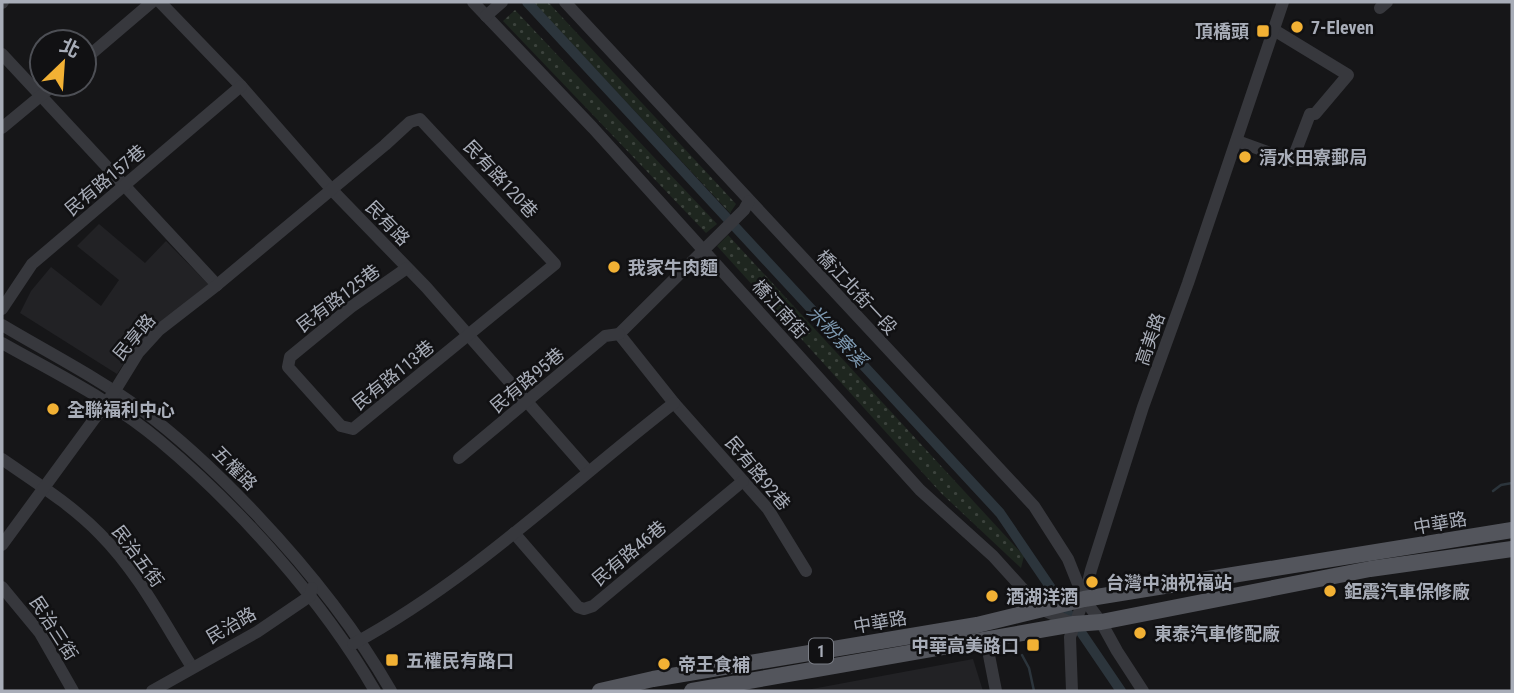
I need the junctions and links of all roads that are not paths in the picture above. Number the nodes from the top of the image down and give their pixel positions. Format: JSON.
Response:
{"nodes":[{"id":1,"x":152,"y":2,"type":"edge"},
{"id":2,"x":160,"y":2,"type":"edge"},
{"id":3,"x":473,"y":2,"type":"edge"},
{"id":4,"x":565,"y":2,"type":"edge"},
{"id":5,"x":1283,"y":2,"type":"edge"},
{"id":6,"x":501,"y":3,"type":"edge"},
{"id":7,"x":486,"y":16,"type":"junction"},
{"id":8,"x":1274,"y":30,"type":"junction"},
{"id":9,"x":98,"y":48,"type":"edge"},
{"id":10,"x":2,"y":54,"type":"edge"},
{"id":11,"x":28,"y":82,"type":"edge"},
{"id":12,"x":241,"y":86,"type":"junction"},
{"id":13,"x":39,"y":98,"type":"edge"},
{"id":14,"x":43,"y":98,"type":"edge"},
{"id":15,"x":2,"y":128,"type":"edge"},
{"id":16,"x":1237,"y":141,"type":"junction"},
{"id":17,"x":125,"y":186,"type":"junction"},
{"id":18,"x":332,"y":190,"type":"junction"},
{"id":19,"x":745,"y":206,"type":"junction"},
{"id":20,"x":703,"y":248,"type":"junction"},
{"id":21,"x":407,"y":268,"type":"junction"},
{"id":22,"x":217,"y":285,"type":"junction"},
{"id":23,"x":2,"y":309,"type":"edge"},
{"id":24,"x":2,"y":325,"type":"edge"},
{"id":25,"x":619,"y":334,"type":"junction"},
{"id":26,"x":468,"y":336,"type":"junction"},
{"id":27,"x":2,"y":342,"type":"edge"},
{"id":28,"x":290,"y":357,"type":"joint"},
{"id":29,"x":110,"y":397,"type":"junction"},
{"id":30,"x":528,"y":402,"type":"junction"},
{"id":31,"x":674,"y":402,"type":"junction"},
{"id":32,"x":459,"y":458,"type":"dead end"},
{"id":33,"x":2,"y":459,"type":"edge"},
{"id":34,"x":588,"y":471,"type":"junction"},
{"id":35,"x":743,"y":481,"type":"junction"},
{"id":36,"x":44,"y":488,"type":"junction"},
{"id":37,"x":1512,"y":530,"type":"edge"},
{"id":38,"x":514,"y":533,"type":"junction"},
{"id":39,"x":2,"y":545,"type":"edge"},
{"id":40,"x":1512,"y":549,"type":"edge"},
{"id":41,"x":806,"y":571,"type":"dead end"},
{"id":42,"x":314,"y":579,"type":"junction"},
{"id":43,"x":2,"y":587,"type":"edge"},
{"id":44,"x":310,"y":596,"type":"junction"},
{"id":45,"x":1084,"y":600,"type":"junction"},
{"id":46,"x":1041,"y":610,"type":"junction"},
{"id":47,"x":1101,"y":621,"type":"junction"},
{"id":48,"x":1072,"y":630,"type":"junction"},
{"id":49,"x":986,"y":640,"type":"junction"},
{"id":50,"x":354,"y":643,"type":"junction"},
{"id":51,"x":192,"y":667,"type":"junction"},
{"id":52,"x":73,"y":691,"type":"edge"},
{"id":53,"x":152,"y":691,"type":"edge"},
{"id":54,"x":375,"y":691,"type":"edge"},
{"id":55,"x":391,"y":691,"type":"edge"},
{"id":56,"x":600,"y":691,"type":"edge"},
{"id":57,"x":692,"y":691,"type":"edge"},
{"id":58,"x":996,"y":691,"type":"edge"},
{"id":59,"x":1072,"y":691,"type":"edge"},
{"id":60,"x":1143,"y":691,"type":"edge"}],
"edges":[{"from":1,"to":9,"type":"street"},
{"from":2,"to":12,"type":"street","name":"民有路"},
{"from":3,"to":7,"type":"street","name":"橋江南街"},
{"from":4,"to":19,"type":"street","name":"橋江北街一段"},
{"from":5,"to":8,"type":"street","name":"高美路"},
{"from":6,"to":7,"type":"street"},
{"from":7,"to":20,"type":"street","name":"橋江南街"},
{"from":8,"to":16,"type":"street","name":"高美路"},
{"from":8,"to":16,"type":"street"},
{"from":10,"to":11,"type":"street"},
{"from":12,"to":17,"type":"street","name":"民有路157巷"},
{"from":12,"to":18,"type":"street","name":"民有路"},
{"from":13,"to":15,"type":"street"},
{"from":14,"to":17,"type":"street"},
{"from":16,"to":45,"type":"street","name":"高美路"},
{"from":17,"to":22,"type":"street"},
{"from":17,"to":23,"type":"street","name":"民有路157巷"},
{"from":18,"to":21,"type":"street","name":"民有路"},
{"from":18,"to":22,"type":"street","name":"民享路"},
{"from":18,"to":26,"type":"street","name":"民有路120巷"},
{"from":19,"to":20,"type":"street","name":"民有路95巷"},
{"from":19,"to":45,"type":"street","name":"橋江北街一段"},
{"from":20,"to":25,"type":"street","name":"民有路95巷"},
{"from":20,"to":46,"type":"street","name":"橋江南街"},
{"from":21,"to":26,"type":"street","name":"民有路"},
{"from":21,"to":28,"type":"street","name":"民有路125巷"},
{"from":22,"to":29,"type":"street","name":"民享路"},
{"from":24,"to":29,"type":"street","name":"五權路"},
{"from":25,"to":30,"type":"street","name":"民有路95巷"},
{"from":25,"to":31,"type":"street","name":"民有路92巷"},
{"from":26,"to":28,"type":"street","name":"民有路113巷"},
{"from":26,"to":30,"type":"street","name":"民有路"},
{"from":27,"to":29,"type":"street","name":"五權路"},
{"from":29,"to":36,"type":"street","name":"民享路"},
{"from":29,"to":42,"type":"street","name":"五權路"},
{"from":29,"to":44,"type":"street","name":"五權路"},
{"from":30,"to":32,"type":"street","name":"民有路95巷"},
{"from":30,"to":34,"type":"street","name":"民有路"},
{"from":31,"to":34,"type":"street"},
{"from":31,"to":35,"type":"street","name":"民有路92巷"},
{"from":33,"to":36,"type":"street","name":"民治五街"},
{"from":34,"to":38,"type":"street"},
{"from":35,"to":38,"type":"street","name":"民有路46巷"},
{"from":35,"to":41,"type":"street","name":"民有路92巷"},
{"from":36,"to":39,"type":"street","name":"民享路"},
{"from":36,"to":51,"type":"street","name":"民治五街"},
{"from":37,"to":45,"type":"main road","name":"中華路","number":"1"},
{"from":38,"to":50,"type":"street"},
{"from":40,"to":47,"type":"main road","name":"中華路","number":"1"},
{"from":42,"to":44,"type":"street"},
{"from":42,"to":50,"type":"street","name":"五權路"},
{"from":43,"to":52,"type":"street","name":"民治三街"},
{"from":44,"to":50,"type":"street","name":"五權路"},
{"from":44,"to":51,"type":"street","name":"民治路"},
{"from":45,"to":46,"type":"main road","number":"1"},
{"from":45,"to":47,"type":"street","name":"橋江北街一段"},
{"from":45,"to":48,"type":"street","name":"高美路"},
{"from":46,"to":48,"type":"street","name":"橋江南街"},
{"from":46,"to":56,"type":"main road","name":"中華路","number":"1"},
{"from":47,"to":48,"type":"main road","number":"1"},
{"from":47,"to":60,"type":"street","name":"橋江北街一段"},
{"from":48,"to":49,"type":"main road","name":"中華路","number":"1"},
{"from":48,"to":59,"type":"street","name":"高美路"},
{"from":49,"to":57,"type":"main road","name":"中華路","number":"1"},
{"from":49,"to":58,"type":"street"},
{"from":50,"to":54,"type":"street","name":"五權路"},
{"from":50,"to":55,"type":"street","name":"五權路"},
{"from":51,"to":53,"type":"street","name":"民治路"}]}
